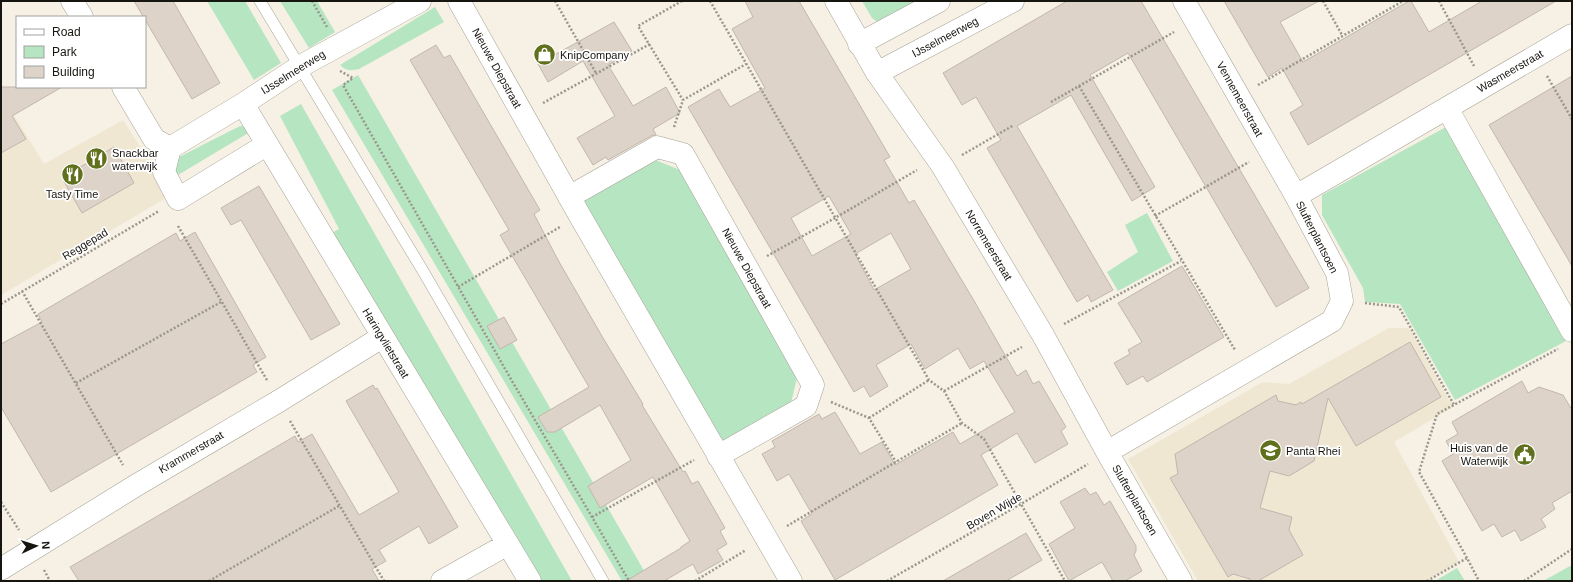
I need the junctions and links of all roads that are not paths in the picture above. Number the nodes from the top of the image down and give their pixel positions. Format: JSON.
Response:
{"nodes":[{"id":1,"x":72,"y":1,"type":"edge"},
{"id":2,"x":260,"y":1,"type":"edge"},
{"id":3,"x":420,"y":1,"type":"edge"},
{"id":4,"x":459,"y":1,"type":"edge"},
{"id":5,"x":836,"y":1,"type":"edge"},
{"id":6,"x":939,"y":1,"type":"edge"},
{"id":7,"x":1013,"y":1,"type":"edge"},
{"id":8,"x":1184,"y":1,"type":"edge"},
{"id":9,"x":81,"y":16,"type":"edge"},
{"id":10,"x":1572,"y":35,"type":"edge"},
{"id":11,"x":859,"y":44,"type":"junction"},
{"id":12,"x":299,"y":67,"type":"junction"},
{"id":13,"x":877,"y":73,"type":"junction"},
{"id":14,"x":124,"y":88,"type":"edge"},
{"id":15,"x":243,"y":104,"type":"junction"},
{"id":16,"x":1447,"y":108,"type":"junction"},
{"id":17,"x":266,"y":145,"type":"junction"},
{"id":18,"x":170,"y":148,"type":"junction"},
{"id":19,"x":1296,"y":196,"type":"junction"},
{"id":20,"x":574,"y":207,"type":"junction"},
{"id":21,"x":1571,"y":327,"type":"edge"},
{"id":22,"x":382,"y":337,"type":"junction"},
{"id":23,"x":1107,"y":452,"type":"junction"},
{"id":24,"x":716,"y":453,"type":"junction"},
{"id":25,"x":508,"y":544,"type":"junction"},
{"id":26,"x":1,"y":569,"type":"edge"},
{"id":27,"x":442,"y":581,"type":"edge"},
{"id":28,"x":530,"y":581,"type":"edge"},
{"id":29,"x":603,"y":581,"type":"edge"},
{"id":30,"x":791,"y":581,"type":"edge"},
{"id":31,"x":1181,"y":581,"type":"edge"}],
"edges":[{"from":1,"to":9,"type":"street"},
{"from":2,"to":12,"type":"lane"},
{"from":3,"to":12,"type":"street","name":"IJsselmeerweg"},
{"from":4,"to":20,"type":"street","name":"Nieuwe Diepstraat"},
{"from":5,"to":11,"type":"street"},
{"from":6,"to":11,"type":"street"},
{"from":7,"to":13,"type":"street","name":"IJsselmeerweg"},
{"from":8,"to":19,"type":"street","name":"Vennemeerstraat"},
{"from":10,"to":16,"type":"street","name":"Wasmeerstraat"},
{"from":11,"to":13,"type":"street","name":"Norremeerstraat"},
{"from":12,"to":15,"type":"street","name":"IJsselmeerweg"},
{"from":12,"to":29,"type":"lane"},
{"from":13,"to":23,"type":"street","name":"Norremeerstraat"},
{"from":14,"to":18,"type":"street"},
{"from":15,"to":17,"type":"street","name":"Haringvlietstraat"},
{"from":15,"to":18,"type":"street","name":"IJsselmeerweg"},
{"from":16,"to":19,"type":"street","name":"Slufterplantsoen"},
{"from":16,"to":21,"type":"street"},
{"from":17,"to":18,"type":"street"},
{"from":17,"to":22,"type":"street","name":"Haringvlietstraat"},
{"from":19,"to":23,"type":"street","name":"Slufterplantsoen"},
{"from":20,"to":24,"type":"street","name":"Nieuwe Diepstraat"},
{"from":20,"to":24,"type":"street","name":"Nieuwe Diepstraat"},
{"from":22,"to":25,"type":"street","name":"Haringvlietstraat"},
{"from":22,"to":26,"type":"street","name":"Krammerstraat"},
{"from":23,"to":31,"type":"street","name":"Slufterplantsoen"},
{"from":24,"to":30,"type":"street","name":"Nieuwe Diepstraat"},
{"from":25,"to":27,"type":"street"},
{"from":25,"to":28,"type":"street","name":"Haringvlietstraat"}]}
